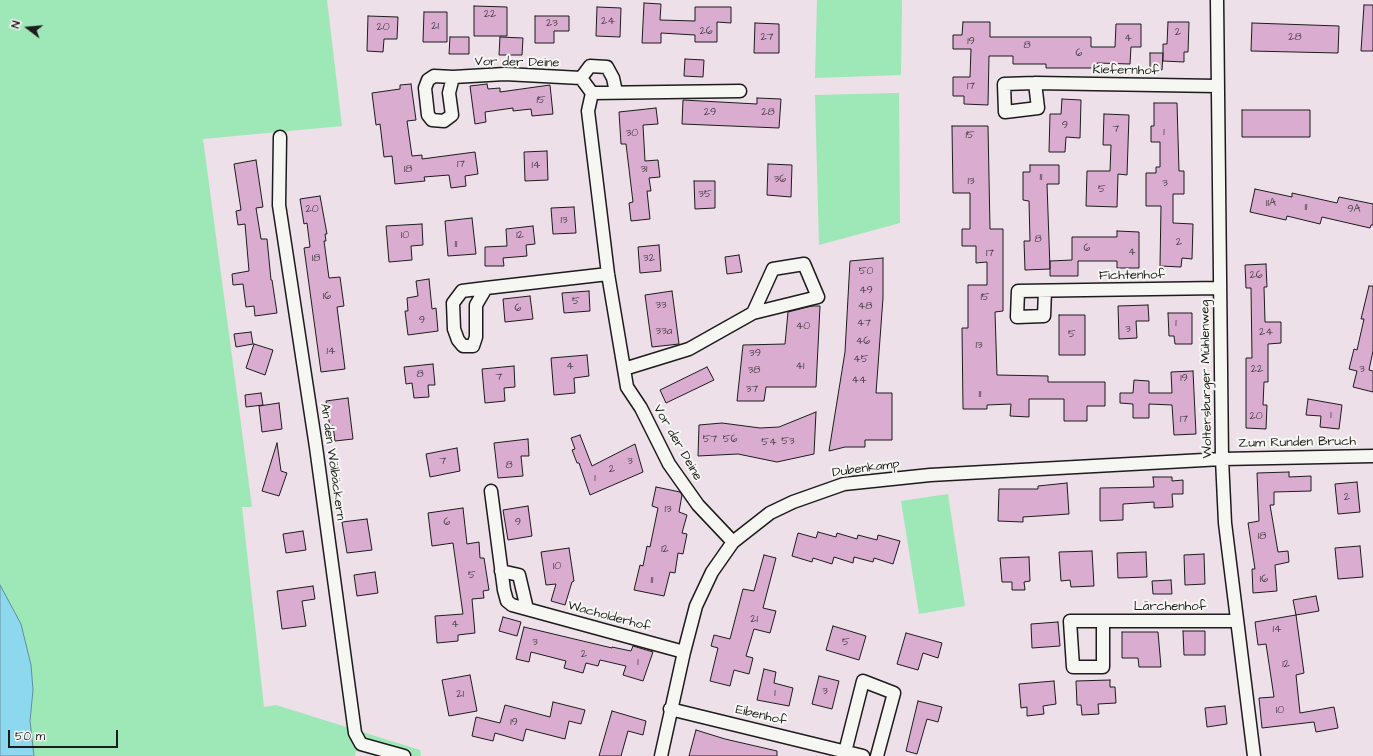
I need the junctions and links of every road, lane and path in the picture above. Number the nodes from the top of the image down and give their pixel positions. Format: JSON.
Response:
{"nodes":[{"id":1,"x":1217,"y":0,"type":"edge"},
{"id":2,"x":452,"y":77,"type":"dead end"},
{"id":3,"x":581,"y":78,"type":"junction"},
{"id":4,"x":1035,"y":83,"type":"dead end"},
{"id":5,"x":1217,"y":86,"type":"junction"},
{"id":6,"x":740,"y":91,"type":"dead end"},
{"id":7,"x":616,"y":92,"type":"junction"},
{"id":8,"x":592,"y":93,"type":"junction"},
{"id":9,"x":280,"y":137,"type":"dead end"},
{"id":10,"x":608,"y":274,"type":"junction"},
{"id":11,"x":486,"y":288,"type":"junction"},
{"id":12,"x":1219,"y":288,"type":"junction"},
{"id":13,"x":1045,"y":291,"type":"dead end"},
{"id":14,"x":753,"y":313,"type":"junction"},
{"id":15,"x":624,"y":369,"type":"junction"},
{"id":16,"x":1373,"y":456,"type":"edge"},
{"id":17,"x":1222,"y":458,"type":"junction"},
{"id":18,"x":491,"y":490,"type":"dead end"},
{"id":19,"x":733,"y":542,"type":"junction"},
{"id":20,"x":501,"y":571,"type":"junction"},
{"id":21,"x":528,"y":609,"type":"junction"},
{"id":22,"x":1103,"y":621,"type":"junction"},
{"id":23,"x":1237,"y":621,"type":"junction"},
{"id":24,"x":684,"y":652,"type":"junction"},
{"id":25,"x":670,"y":709,"type":"junction"},
{"id":26,"x":845,"y":752,"type":"junction"},
{"id":27,"x":404,"y":756,"type":"edge"},
{"id":28,"x":662,"y":756,"type":"edge"},
{"id":29,"x":863,"y":756,"type":"edge"},
{"id":30,"x":877,"y":756,"type":"edge"},
{"id":31,"x":1254,"y":756,"type":"edge"}],
"edges":[{"from":1,"to":5,"type":"street","name":"Woltersburger Mühlenweg"},
{"from":2,"to":3,"type":"street","name":"Vor der Deine"},
{"from":3,"to":7,"type":"street"},
{"from":3,"to":8,"type":"street"},
{"from":4,"to":5,"type":"street","name":"Kiefernhof"},
{"from":5,"to":12,"type":"street","name":"Woltersburger Mühlenweg"},
{"from":6,"to":7,"type":"street"},
{"from":7,"to":8,"type":"street"},
{"from":8,"to":10,"type":"street","name":"Vor der Deine"},
{"from":9,"to":27,"type":"street","name":"An den Wölbäckern"},
{"from":10,"to":11,"type":"street"},
{"from":10,"to":15,"type":"street","name":"Vor der Deine"},
{"from":11,"to":11,"type":"street"},
{"from":12,"to":13,"type":"street","name":"Fichtenhof"},
{"from":12,"to":17,"type":"street","name":"Woltersburger Mühlenweg"},
{"from":14,"to":14,"type":"street"},
{"from":14,"to":15,"type":"street"},
{"from":15,"to":19,"type":"street","name":"Vor der Deine"},
{"from":16,"to":17,"type":"street","name":"Zum Runden Bruch"},
{"from":17,"to":19,"type":"street","name":"Dubenkamp"},
{"from":17,"to":23,"type":"street","name":"Woltersburger Mühlenweg"},
{"from":18,"to":20,"type":"street","name":"Wacholderhof"},
{"from":19,"to":24,"type":"street","name":"Dubenkamp"},
{"from":20,"to":21,"type":"street","name":"Wacholderhof"},
{"from":20,"to":21,"type":"street"},
{"from":21,"to":24,"type":"street","name":"Wacholderhof"},
{"from":22,"to":22,"type":"street","name":"Lärchenhof"},
{"from":22,"to":23,"type":"street","name":"Lärchenhof"},
{"from":23,"to":31,"type":"street","name":"Woltersburger Mühlenweg"},
{"from":24,"to":25,"type":"street","name":"Dubenkamp"},
{"from":25,"to":26,"type":"street","name":"Eibenhof"},
{"from":25,"to":28,"type":"street","name":"Dubenkamp"},
{"from":26,"to":29,"type":"street","name":"Eibenhof"},
{"from":26,"to":30,"type":"street"}]}
